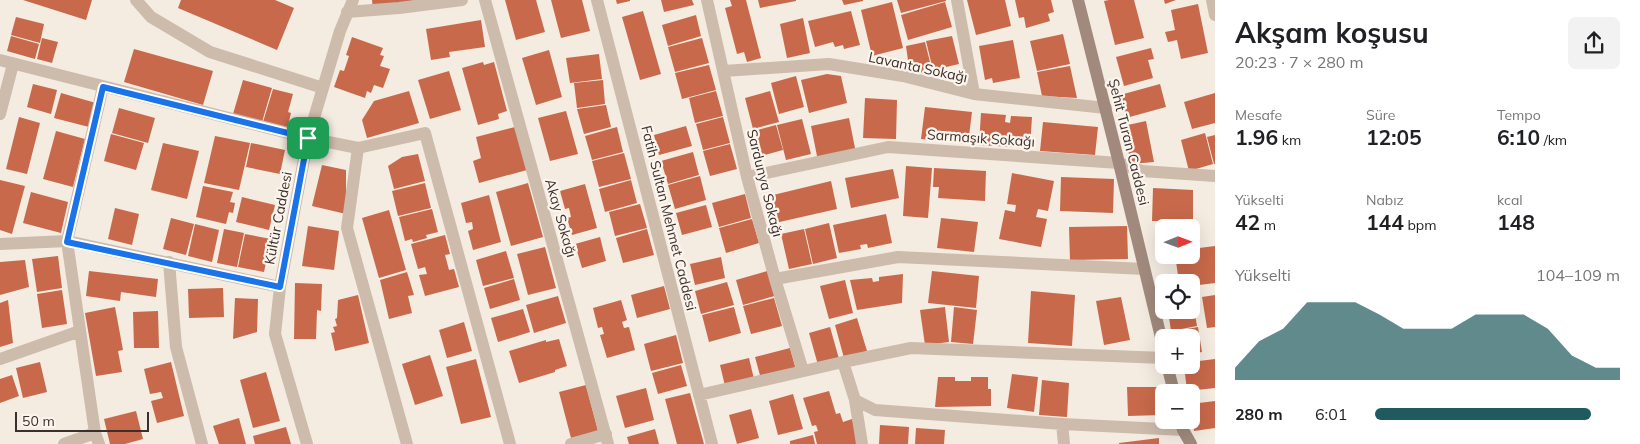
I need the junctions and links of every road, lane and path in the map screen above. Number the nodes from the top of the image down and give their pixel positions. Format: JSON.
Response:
{"nodes":[{"id":1,"x":136,"y":0,"type":"edge"},
{"id":2,"x":353,"y":0,"type":"edge"},
{"id":3,"x":462,"y":0,"type":"edge"},
{"id":4,"x":484,"y":0,"type":"edge"},
{"id":5,"x":598,"y":0,"type":"edge"},
{"id":6,"x":707,"y":0,"type":"edge"},
{"id":7,"x":957,"y":0,"type":"edge"},
{"id":8,"x":1078,"y":0,"type":"edge"},
{"id":9,"x":1212,"y":0,"type":"edge"},
{"id":10,"x":347,"y":12,"type":"junction"},
{"id":11,"x":1215,"y":15,"type":"edge"},
{"id":12,"x":0,"y":60,"type":"edge"},
{"id":13,"x":13,"y":64,"type":"junction"},
{"id":14,"x":724,"y":71,"type":"junction"},
{"id":15,"x":103,"y":87,"type":"junction"},
{"id":16,"x":323,"y":88,"type":"junction"},
{"id":17,"x":974,"y":94,"type":"junction"},
{"id":18,"x":1106,"y":108,"type":"junction"},
{"id":19,"x":0,"y":114,"type":"edge"},
{"id":20,"x":308,"y":138,"type":"junction"},
{"id":21,"x":358,"y":148,"type":"junction"},
{"id":22,"x":1119,"y":163,"type":"junction"},
{"id":23,"x":1215,"y":176,"type":"edge"},
{"id":24,"x":747,"y":177,"type":"junction"},
{"id":25,"x":67,"y":242,"type":"junction"},
{"id":26,"x":0,"y":244,"type":"edge"},
{"id":27,"x":169,"y":262,"type":"junction"},
{"id":28,"x":1144,"y":269,"type":"junction"},
{"id":29,"x":775,"y":280,"type":"junction"},
{"id":30,"x":280,"y":287,"type":"junction"},
{"id":31,"x":1159,"y":329,"type":"edge"},
{"id":32,"x":80,"y":331,"type":"junction"},
{"id":33,"x":1155,"y":358,"type":"edge"},
{"id":34,"x":0,"y":359,"type":"edge"},
{"id":35,"x":843,"y":362,"type":"junction"},
{"id":36,"x":803,"y":371,"type":"junction"},
{"id":37,"x":699,"y":395,"type":"junction"},
{"id":38,"x":855,"y":400,"type":"junction"},
{"id":39,"x":1062,"y":424,"type":"junction"},
{"id":40,"x":1155,"y":425,"type":"edge"},
{"id":41,"x":1184,"y":429,"type":"edge"},
{"id":42,"x":97,"y":438,"type":"edge"},
{"id":43,"x":607,"y":439,"type":"edge"},
{"id":44,"x":64,"y":444,"type":"edge"},
{"id":45,"x":202,"y":444,"type":"edge"},
{"id":46,"x":308,"y":444,"type":"edge"},
{"id":47,"x":406,"y":444,"type":"edge"},
{"id":48,"x":510,"y":444,"type":"edge"},
{"id":49,"x":570,"y":444,"type":"edge"},
{"id":50,"x":712,"y":444,"type":"edge"},
{"id":51,"x":862,"y":444,"type":"edge"},
{"id":52,"x":1064,"y":444,"type":"edge"},
{"id":53,"x":1191,"y":444,"type":"edge"}],
"edges":[{"from":1,"to":16,"type":"street"},
{"from":2,"to":10,"type":"street","name":"Kültür Caddesi"},
{"from":3,"to":10,"type":"street"},
{"from":4,"to":43,"type":"street","name":"Akay Sokağı"},
{"from":5,"to":37,"type":"street","name":"Fatih Sultan Mehmet Caddesi"},
{"from":6,"to":14,"type":"street","name":"Sardunya Sokağı"},
{"from":7,"to":17,"type":"street"},
{"from":8,"to":18,"type":"street","name":"Şehit Turan Caddesi"},
{"from":9,"to":11,"type":"street"},
{"from":10,"to":16,"type":"street","name":"Kültür Caddesi"},
{"from":12,"to":13,"type":"street"},
{"from":13,"to":15,"type":"street"},
{"from":13,"to":19,"type":"street"},
{"from":14,"to":17,"type":"street","name":"Lavanta Sokağı"},
{"from":14,"to":24,"type":"street","name":"Sardunya Sokağı"},
{"from":15,"to":20,"type":"street"},
{"from":15,"to":25,"type":"street"},
{"from":16,"to":20,"type":"street","name":"Kültür Caddesi"},
{"from":17,"to":18,"type":"street","name":"Lavanta Sokağı"},
{"from":18,"to":22,"type":"street","name":"Şehit Turan Caddesi"},
{"from":20,"to":21,"type":"street"},
{"from":20,"to":30,"type":"street","name":"Kültür Caddesi"},
{"from":21,"to":47,"type":"street"},
{"from":21,"to":48,"type":"street"},
{"from":22,"to":23,"type":"street","name":"Sarmaşık Sokağı"},
{"from":22,"to":24,"type":"street","name":"Sarmaşık Sokağı"},
{"from":22,"to":28,"type":"street","name":"Şehit Turan Caddesi"},
{"from":24,"to":29,"type":"street","name":"Sardunya Sokağı"},
{"from":25,"to":26,"type":"street"},
{"from":25,"to":27,"type":"street"},
{"from":25,"to":32,"type":"street"},
{"from":27,"to":30,"type":"street"},
{"from":27,"to":45,"type":"street"},
{"from":28,"to":29,"type":"street"},
{"from":28,"to":31,"type":"street","name":"Şehit Turan Caddesi"},
{"from":29,"to":36,"type":"street","name":"Sardunya Sokağı"},
{"from":30,"to":46,"type":"street","name":"Kültür Caddesi"},
{"from":32,"to":34,"type":"street"},
{"from":32,"to":42,"type":"street"},
{"from":33,"to":35,"type":"street"},
{"from":35,"to":36,"type":"street"},
{"from":35,"to":38,"type":"street"},
{"from":36,"to":37,"type":"street"},
{"from":37,"to":50,"type":"street","name":"Fatih Sultan Mehmet Caddesi"},
{"from":38,"to":39,"type":"street"},
{"from":38,"to":51,"type":"street"},
{"from":39,"to":40,"type":"street"},
{"from":39,"to":52,"type":"street"},
{"from":41,"to":53,"type":"street"},
{"from":42,"to":44,"type":"street"},
{"from":43,"to":49,"type":"street"}]}
